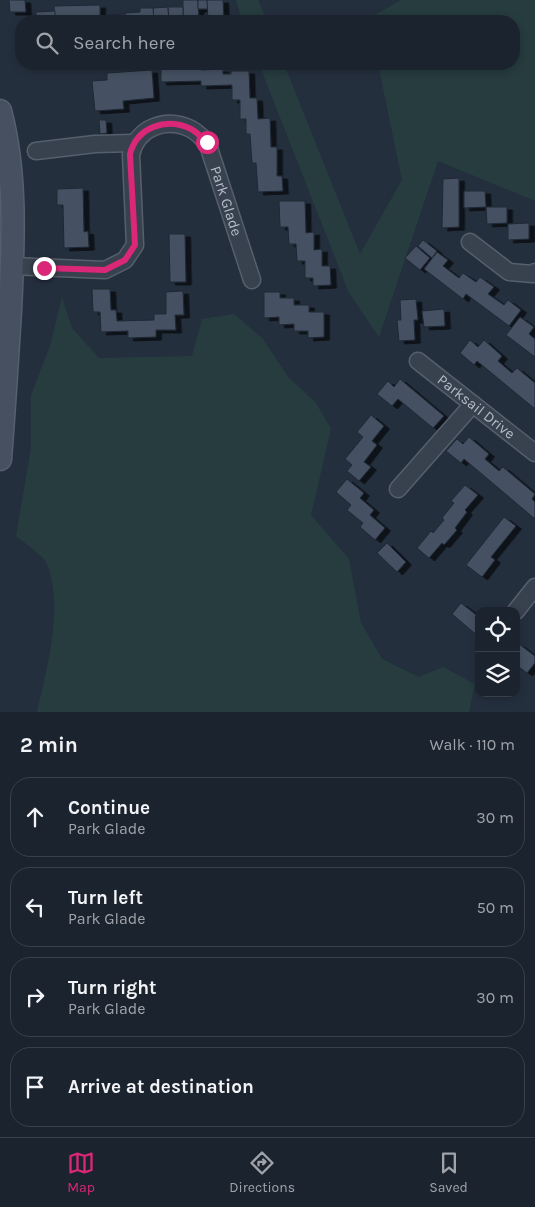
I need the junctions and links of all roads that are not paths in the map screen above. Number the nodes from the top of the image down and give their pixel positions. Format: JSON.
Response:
{"nodes":[{"id":1,"x":0,"y":111,"type":"edge"},
{"id":2,"x":133,"y":143,"type":"junction"},
{"id":3,"x":36,"y":151,"type":"dead end"},
{"id":4,"x":470,"y":242,"type":"dead end"},
{"id":5,"x":12,"y":266,"type":"junction"},
{"id":6,"x":535,"y":272,"type":"edge"},
{"id":7,"x":252,"y":280,"type":"dead end"},
{"id":8,"x":418,"y":361,"type":"dead end"},
{"id":9,"x":3,"y":384,"type":"edge"},
{"id":10,"x":473,"y":404,"type":"junction"},
{"id":11,"x":535,"y":453,"type":"edge"},
{"id":12,"x":0,"y":459,"type":"edge"},
{"id":13,"x":398,"y":489,"type":"dead end"},
{"id":14,"x":535,"y":588,"type":"edge"},
{"id":15,"x":519,"y":607,"type":"edge"}],
"edges":[{"from":1,"to":5,"type":"street"},
{"from":2,"to":3,"type":"street"},
{"from":2,"to":5,"type":"street"},
{"from":2,"to":7,"type":"street","name":"Park Glade"},
{"from":4,"to":6,"type":"street"},
{"from":5,"to":9,"type":"street"},
{"from":8,"to":10,"type":"street","name":"Parksail Drive"},
{"from":9,"to":12,"type":"street"},
{"from":10,"to":11,"type":"street","name":"Parksail Drive"},
{"from":10,"to":13,"type":"street"},
{"from":14,"to":15,"type":"street"}]}
